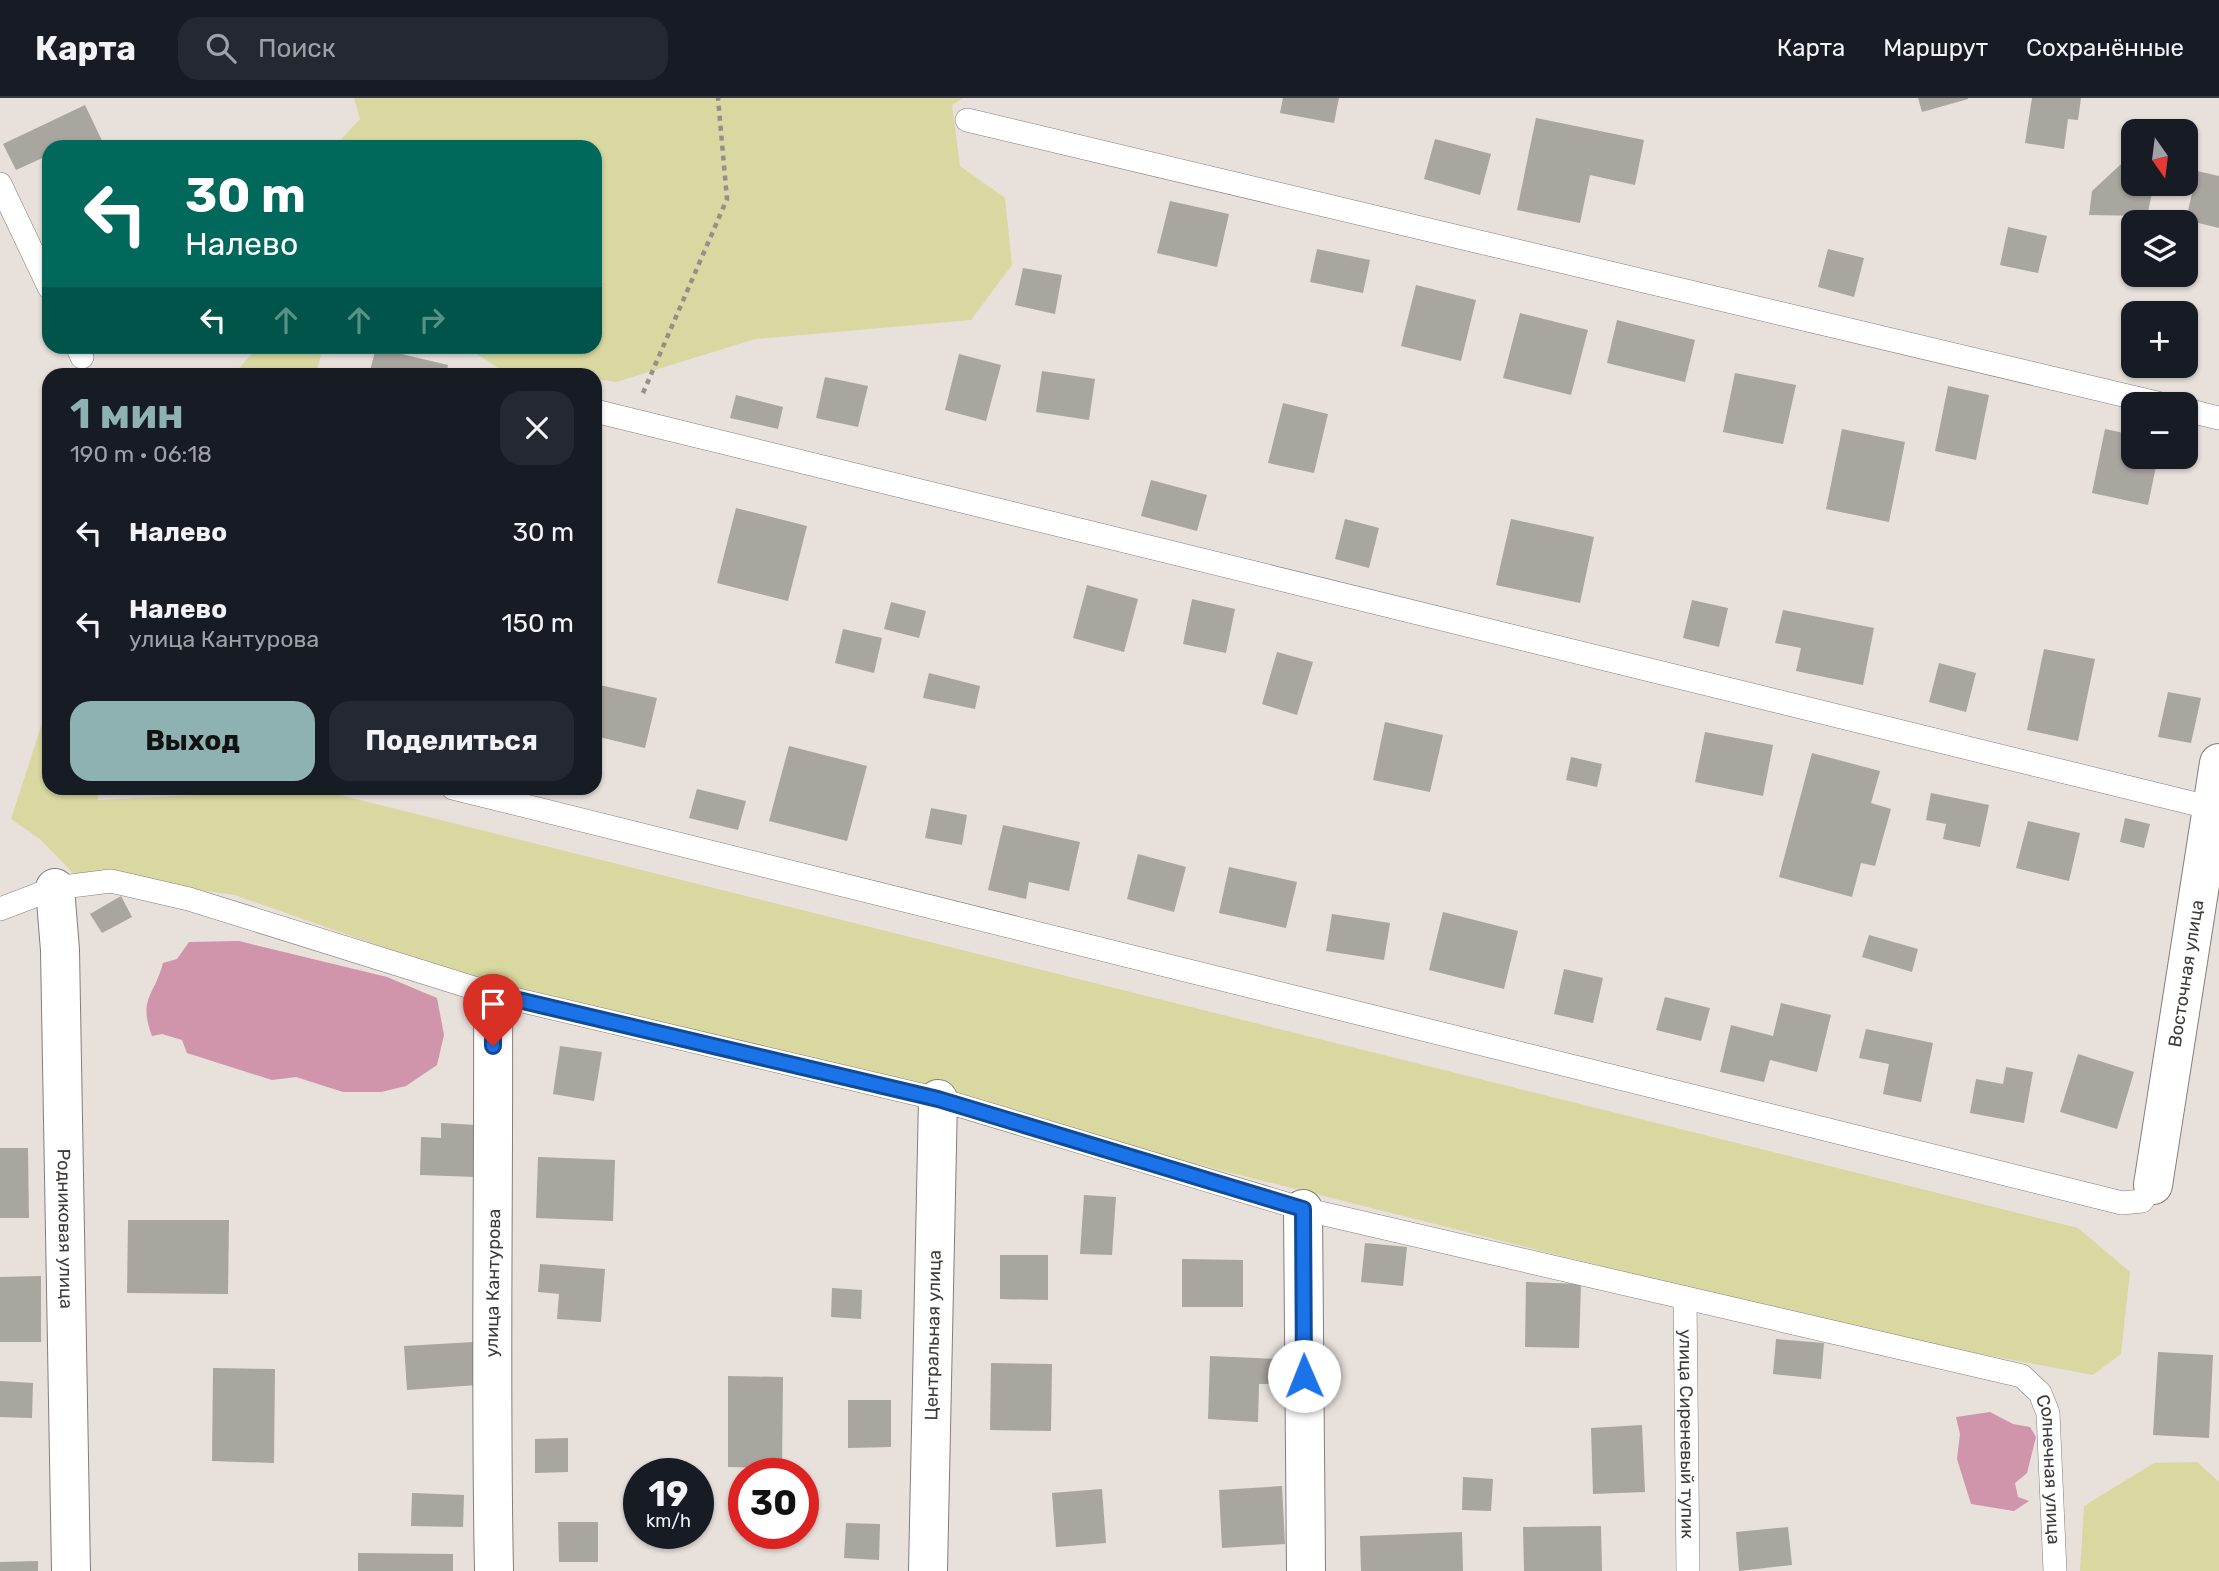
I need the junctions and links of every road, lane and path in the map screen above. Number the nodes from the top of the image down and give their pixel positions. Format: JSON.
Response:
{"nodes":[{"id":1,"x":718,"y":98,"type":"edge"},
{"id":2,"x":967,"y":120,"type":"dead end"},
{"id":3,"x":0,"y":184,"type":"edge"},
{"id":4,"x":42,"y":272,"type":"edge"},
{"id":5,"x":2121,"y":394,"type":"edge"},
{"id":6,"x":602,"y":413,"type":"edge"},
{"id":7,"x":2198,"y":413,"type":"edge"},
{"id":8,"x":2219,"y":418,"type":"edge"},
{"id":9,"x":632,"y":420,"type":"junction"},
{"id":10,"x":2219,"y":763,"type":"edge"},
{"id":11,"x":481,"y":795,"type":"edge"},
{"id":12,"x":2212,"y":807,"type":"junction"},
{"id":13,"x":55,"y":888,"type":"junction"},
{"id":14,"x":0,"y":909,"type":"edge"},
{"id":15,"x":493,"y":994,"type":"junction"},
{"id":16,"x":938,"y":1099,"type":"junction"},
{"id":17,"x":2153,"y":1185,"type":"joint"},
{"id":18,"x":1303,"y":1209,"type":"junction"},
{"id":19,"x":1685,"y":1298,"type":"junction"},
{"id":20,"x":71,"y":1571,"type":"edge"},
{"id":21,"x":494,"y":1571,"type":"edge"},
{"id":22,"x":928,"y":1571,"type":"edge"},
{"id":23,"x":1306,"y":1571,"type":"edge"},
{"id":24,"x":1688,"y":1571,"type":"edge"},
{"id":25,"x":2055,"y":1571,"type":"edge"}],
"edges":[{"from":1,"to":9,"type":"path"},
{"from":2,"to":5,"type":"lane"},
{"from":3,"to":4,"type":"lane"},
{"from":6,"to":9,"type":"lane"},
{"from":7,"to":8,"type":"lane"},
{"from":9,"to":12,"type":"lane"},
{"from":10,"to":12,"type":"street","name":"Восточная улица"},
{"from":11,"to":17,"type":"lane"},
{"from":12,"to":17,"type":"street","name":"Восточная улица"},
{"from":13,"to":14,"type":"lane"},
{"from":13,"to":15,"type":"lane"},
{"from":13,"to":20,"type":"street","name":"Родниковая улица"},
{"from":15,"to":16,"type":"lane"},
{"from":15,"to":21,"type":"street","name":"улица Кантурова"},
{"from":16,"to":18,"type":"lane"},
{"from":16,"to":22,"type":"street","name":"Центральная улица"},
{"from":18,"to":19,"type":"lane"},
{"from":18,"to":23,"type":"street"},
{"from":19,"to":24,"type":"lane","name":"улица Сиреневый тупик"},
{"from":19,"to":25,"type":"lane","name":"Солнечная улица"}]}
